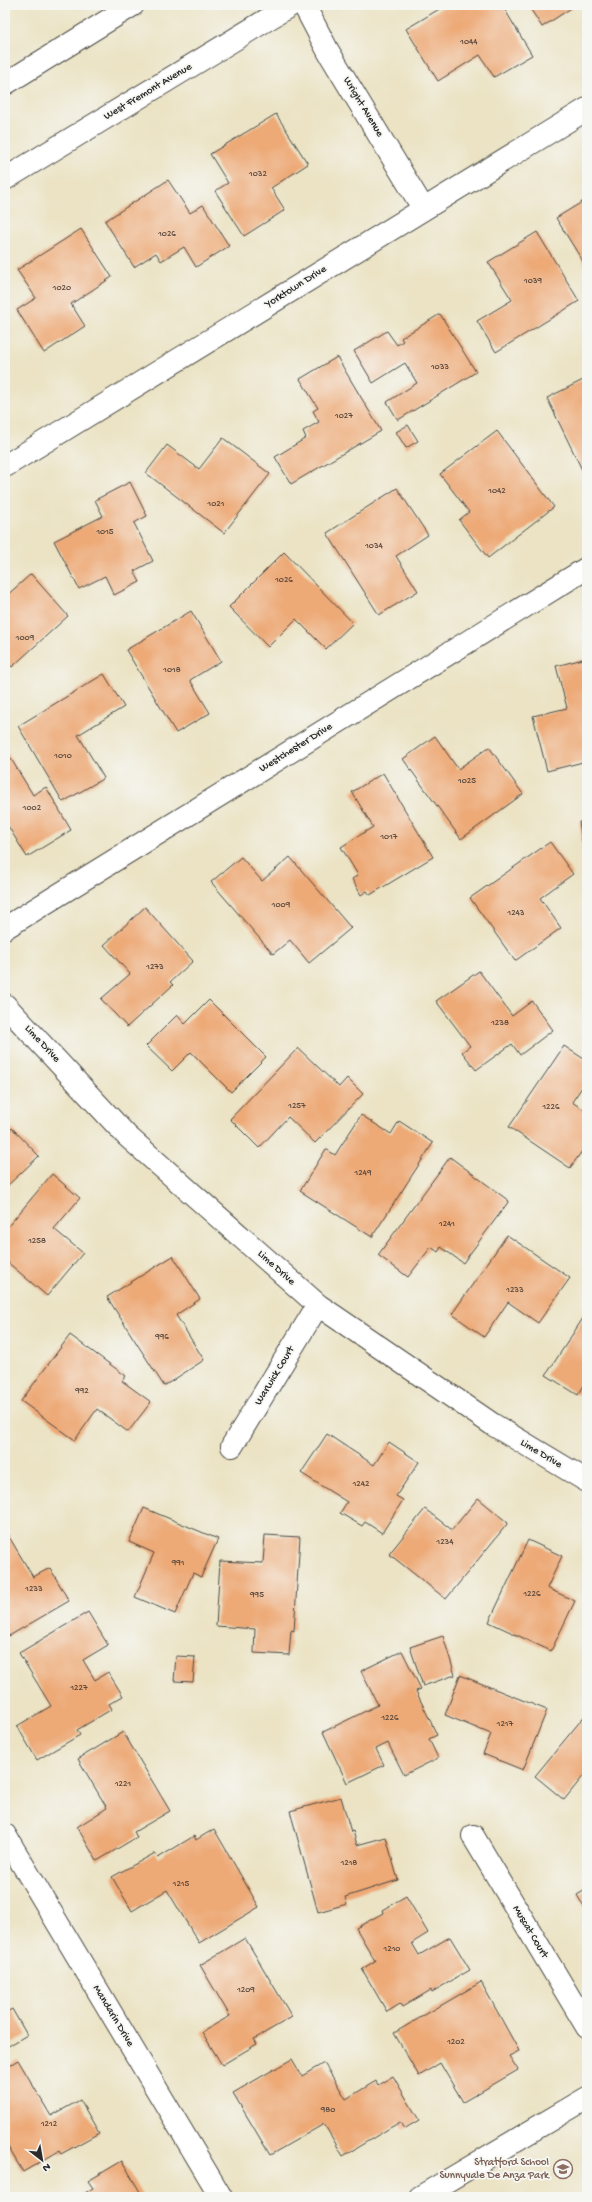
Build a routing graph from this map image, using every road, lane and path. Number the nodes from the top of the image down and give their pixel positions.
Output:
1 (133, 5) edge
2 (291, 5) edge
3 (304, 5) edge
4 (5, 84) edge
5 (587, 109) edge
6 (5, 180) edge
7 (423, 208) junction
8 (5, 466) edge
9 (587, 568) edge
10 (5, 928) edge
11 (5, 1005) edge
12 (318, 1305) junction
13 (232, 1446) dead end
14 (587, 1482) edge
15 (5, 1835) edge
16 (473, 1836) dead end
17 (587, 2027) edge
18 (587, 2098) edge
19 (221, 2197) edge
20 (420, 2197) edge

1 - 4 street
2 - 6 street, West Fremont Avenue
3 - 7 street, Wright Avenue
5 - 7 street, Yorktown Drive
7 - 8 street, Yorktown Drive
9 - 10 street, Westchester Drive
11 - 12 street, Lime Drive
12 - 13 street, Warwick Court
12 - 14 street, Lime Drive
15 - 19 street, Mandarin Drive
16 - 17 street, Muscat Court
18 - 20 street

